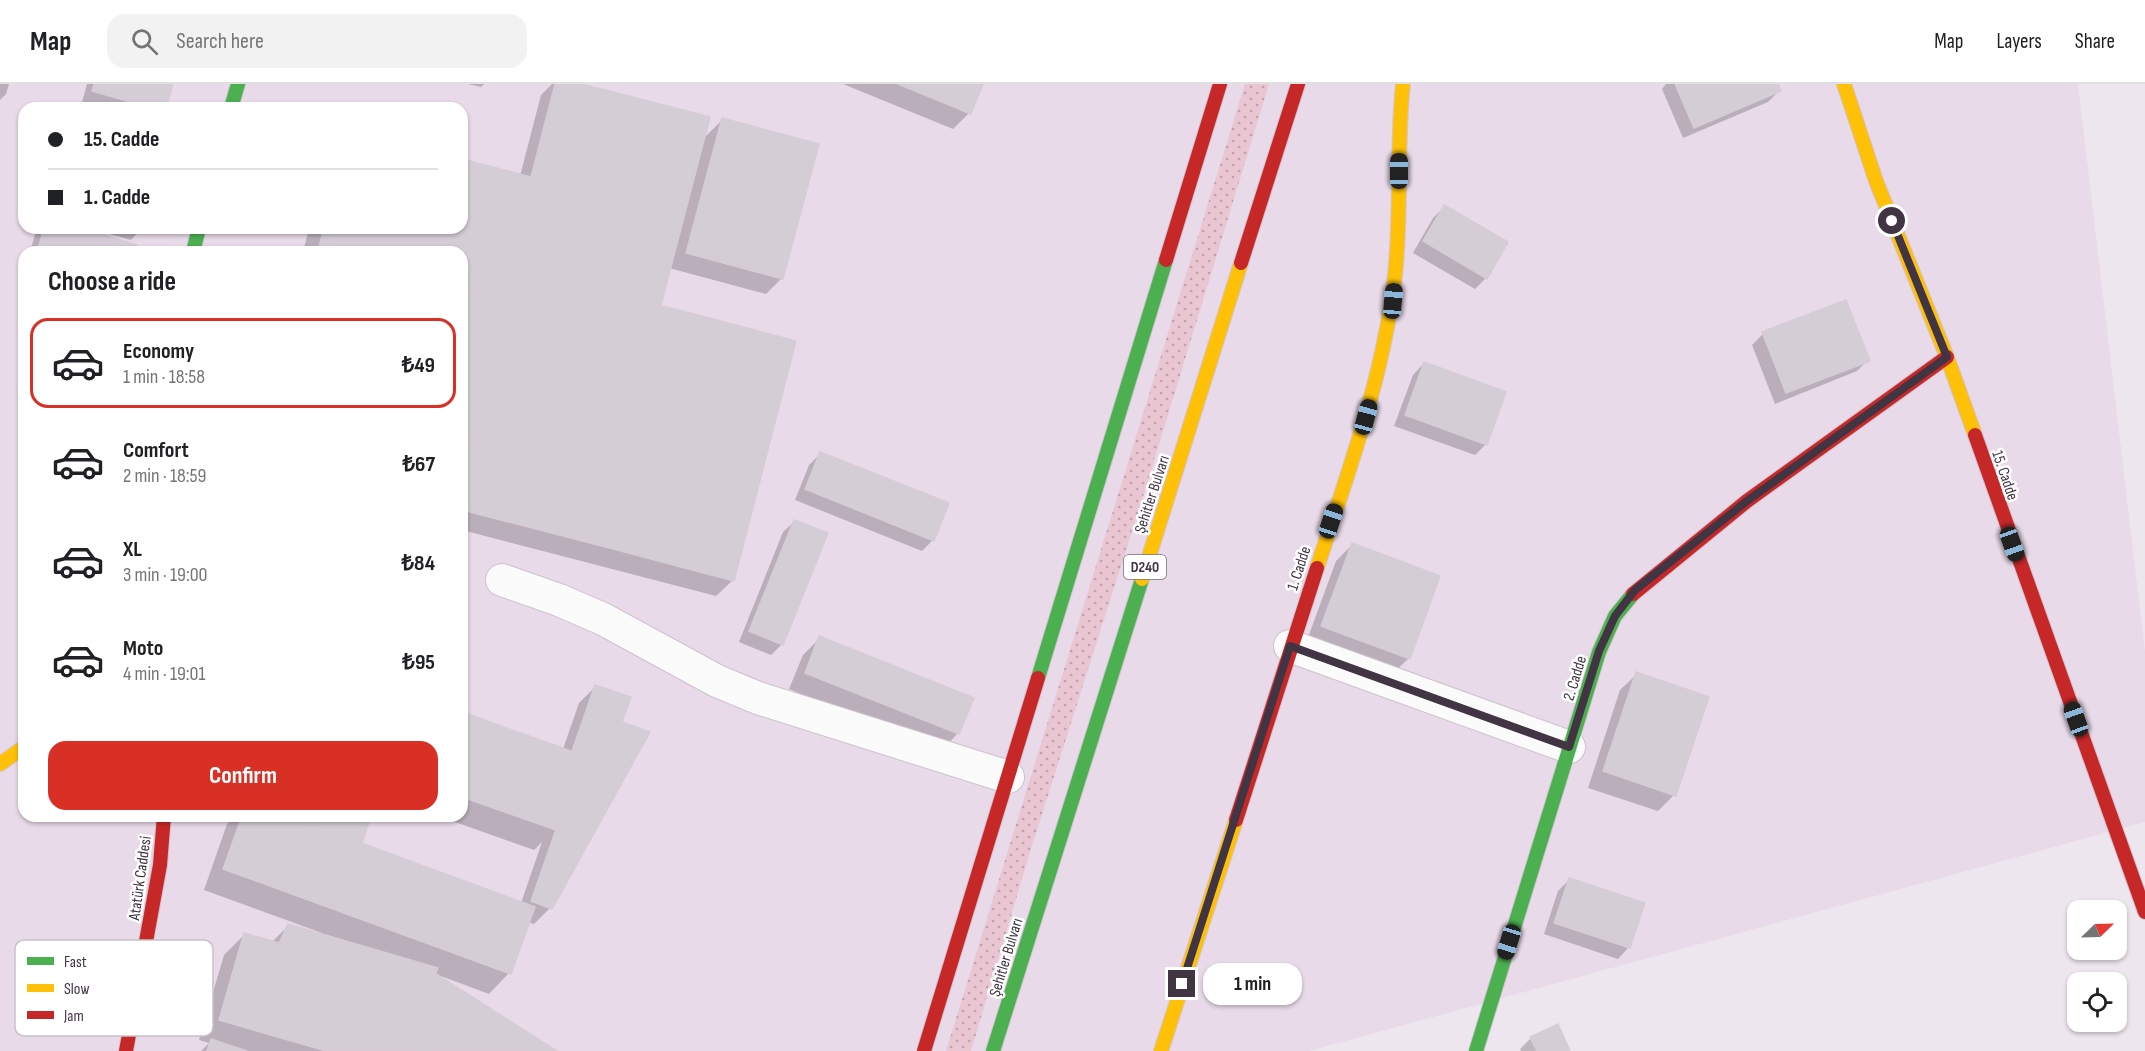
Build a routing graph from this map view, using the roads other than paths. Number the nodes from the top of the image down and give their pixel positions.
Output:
1 (238, 84) edge
2 (1221, 84) edge
3 (1298, 84) edge
4 (1403, 84) edge
5 (1845, 84) edge
6 (233, 102) edge
7 (1947, 357) junction
8 (502, 580) dead end
9 (1290, 646) junction
10 (1569, 747) junction
11 (18, 751) edge
12 (0, 764) edge
13 (1008, 777) junction
14 (164, 822) edge
15 (2145, 912) edge
16 (146, 940) edge
17 (129, 1036) edge
18 (126, 1051) edge
19 (924, 1051) edge
20 (993, 1051) edge
21 (1161, 1051) edge
22 (1476, 1051) edge

1 - 6 street
2 - 13 street
3 - 20 street, Şehitler Bulvarı / D240
4 - 9 street, 1. Cadde
5 - 7 street, 15. Cadde
7 - 10 street, 2. Cadde
7 - 15 street, 15. Cadde
8 - 13 street
9 - 10 street
9 - 21 street, 1. Cadde
10 - 22 street, 2. Cadde
11 - 12 street
13 - 19 street
14 - 16 street, Atatürk Caddesi
17 - 18 street, Atatürk Caddesi

